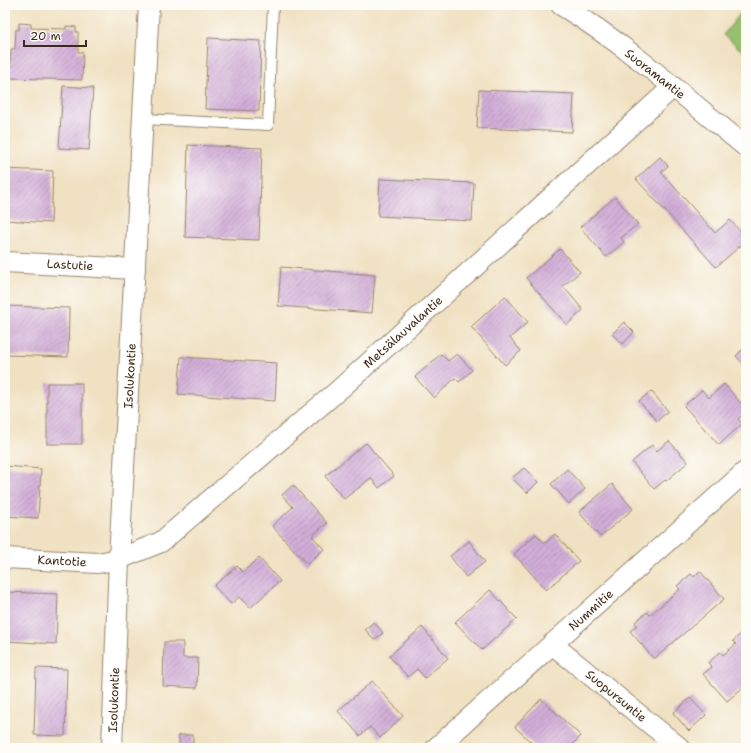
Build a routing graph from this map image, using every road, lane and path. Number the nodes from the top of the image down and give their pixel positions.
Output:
1 (149, 5) edge
2 (273, 5) edge
3 (561, 5) edge
4 (673, 87) junction
5 (143, 119) junction
6 (746, 147) edge
7 (5, 262) edge
8 (136, 269) junction
9 (746, 471) edge
10 (5, 558) edge
11 (119, 559) junction
12 (552, 644) junction
13 (112, 748) edge
14 (436, 748) edge
15 (680, 748) edge

1 - 5 street, Isolukontie
2 - 5 lane
3 - 4 street, Suoramantie
4 - 6 street, Suoramantie
4 - 11 street, Metsälauvalantie
5 - 8 street, Isolukontie
7 - 8 street, Lastutie
8 - 11 street, Isolukontie
9 - 12 street, Nummitie
10 - 11 street, Kantotie
11 - 13 street, Isolukontie
12 - 14 street, Nummitie
12 - 15 street, Suopursuntie

